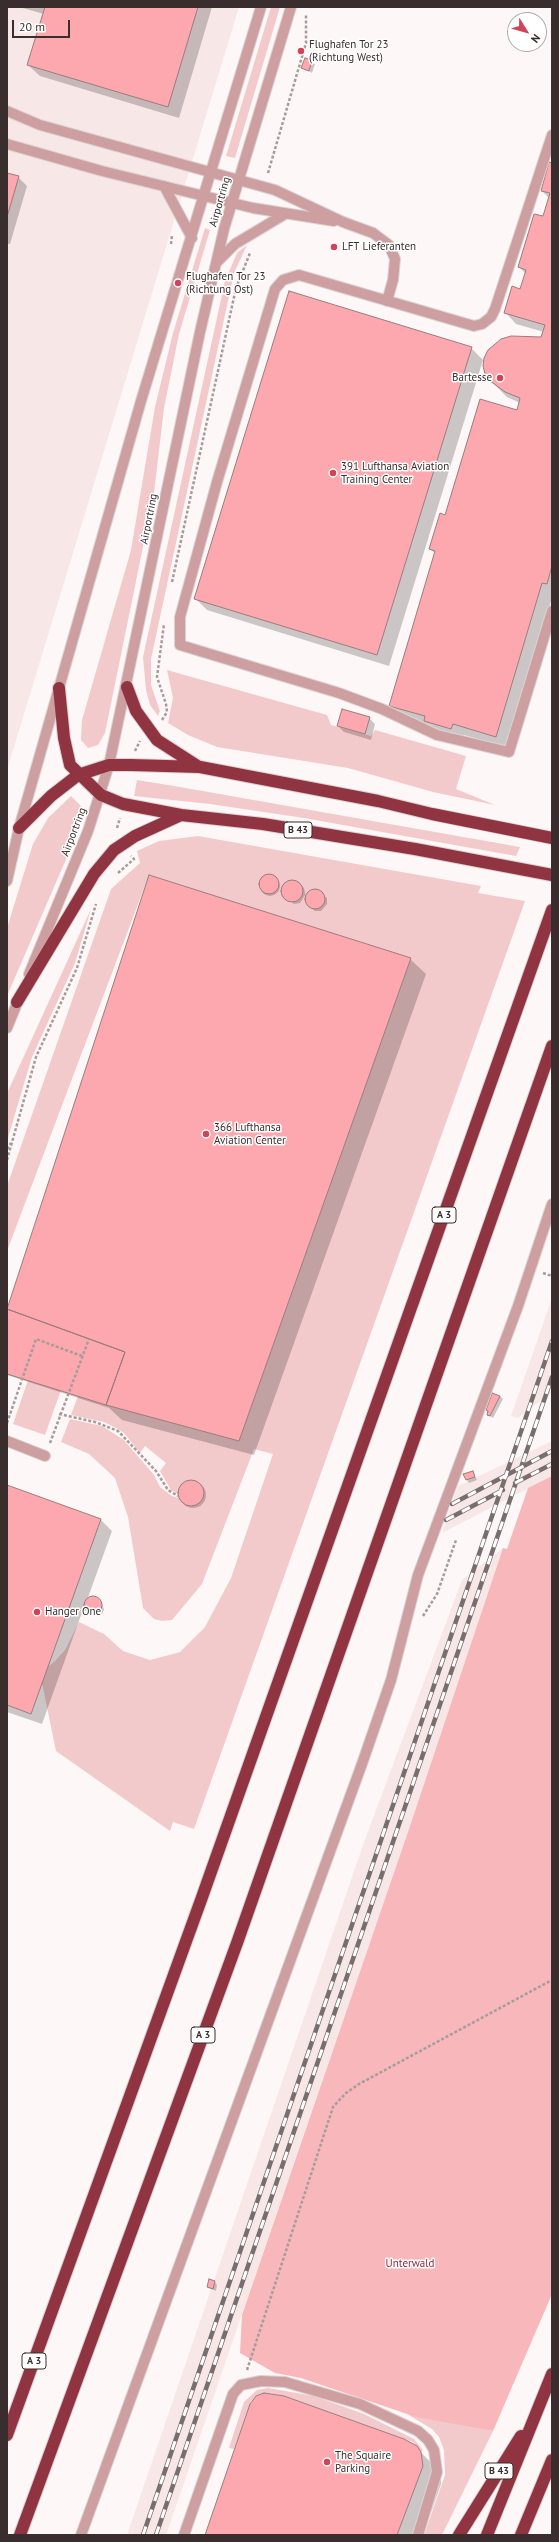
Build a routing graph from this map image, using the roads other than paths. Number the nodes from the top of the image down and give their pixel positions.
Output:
1 (261, 7) edge
2 (291, 7) edge
3 (7, 111) edge
4 (552, 135) edge
5 (7, 144) edge
6 (211, 173) junction
7 (238, 181) junction
8 (164, 186) junction
9 (205, 196) junction
10 (232, 203) junction
11 (285, 214) junction
12 (343, 222) junction
13 (192, 238) junction
14 (216, 263) junction
15 (387, 301) junction
16 (552, 611) edge
17 (127, 687) junction
18 (59, 688) junction
19 (109, 765) junction
20 (200, 767) junction
21 (78, 775) junction
22 (101, 795) junction
23 (181, 815) junction
24 (19, 828) junction
25 (552, 838) edge
26 (552, 875) edge
27 (7, 881) edge
28 (552, 910) edge
29 (17, 1002) junction
30 (7, 1028) edge
31 (552, 1046) edge
32 (552, 1204) edge
33 (7, 1441) edge
34 (45, 1456) road end
35 (552, 2374) edge
36 (539, 2408) junction
37 (7, 2435) edge
38 (552, 2460) edge
39 (20, 2535) edge
40 (80, 2535) edge
41 (184, 2535) edge
42 (418, 2535) edge
43 (459, 2535) edge
44 (487, 2535) edge
45 (521, 2535) edge

1 - 6 street, Airportring
2 - 7 street, Airportring
3 - 6 street, Airportring
4 - 15 street
5 - 8 street, Airportring
6 - 7 street
6 - 9 street, Airportring
7 - 10 street, Airportring
7 - 12 street
8 - 9 street, Airportring
8 - 13 street
9 - 10 street
9 - 13 street, Airportring
10 - 11 street
10 - 14 street, Airportring
11 - 12 street
11 - 14 street
12 - 15 street
13 - 18 street, Airportring
14 - 17 street, Airportring
15 - 16 street
17 - 19 street, Airportring
17 - 20 highway
18 - 21 highway
18 - 24 street, Airportring
19 - 20 highway
19 - 21 highway
19 - 22 street, Airportring
20 - 25 highway
21 - 22 highway
21 - 24 highway
22 - 23 highway, B 43
22 - 29 street, Airportring
23 - 26 highway, B 43
23 - 29 highway
24 - 27 street, Airportring
28 - 37 highway, A 3
29 - 30 street, Airportring
31 - 39 highway, A 3
32 - 40 street
33 - 34 street
35 - 36 highway, B 43
36 - 43 highway, B 43
36 - 44 highway, B 43
38 - 45 highway
41 - 42 street

